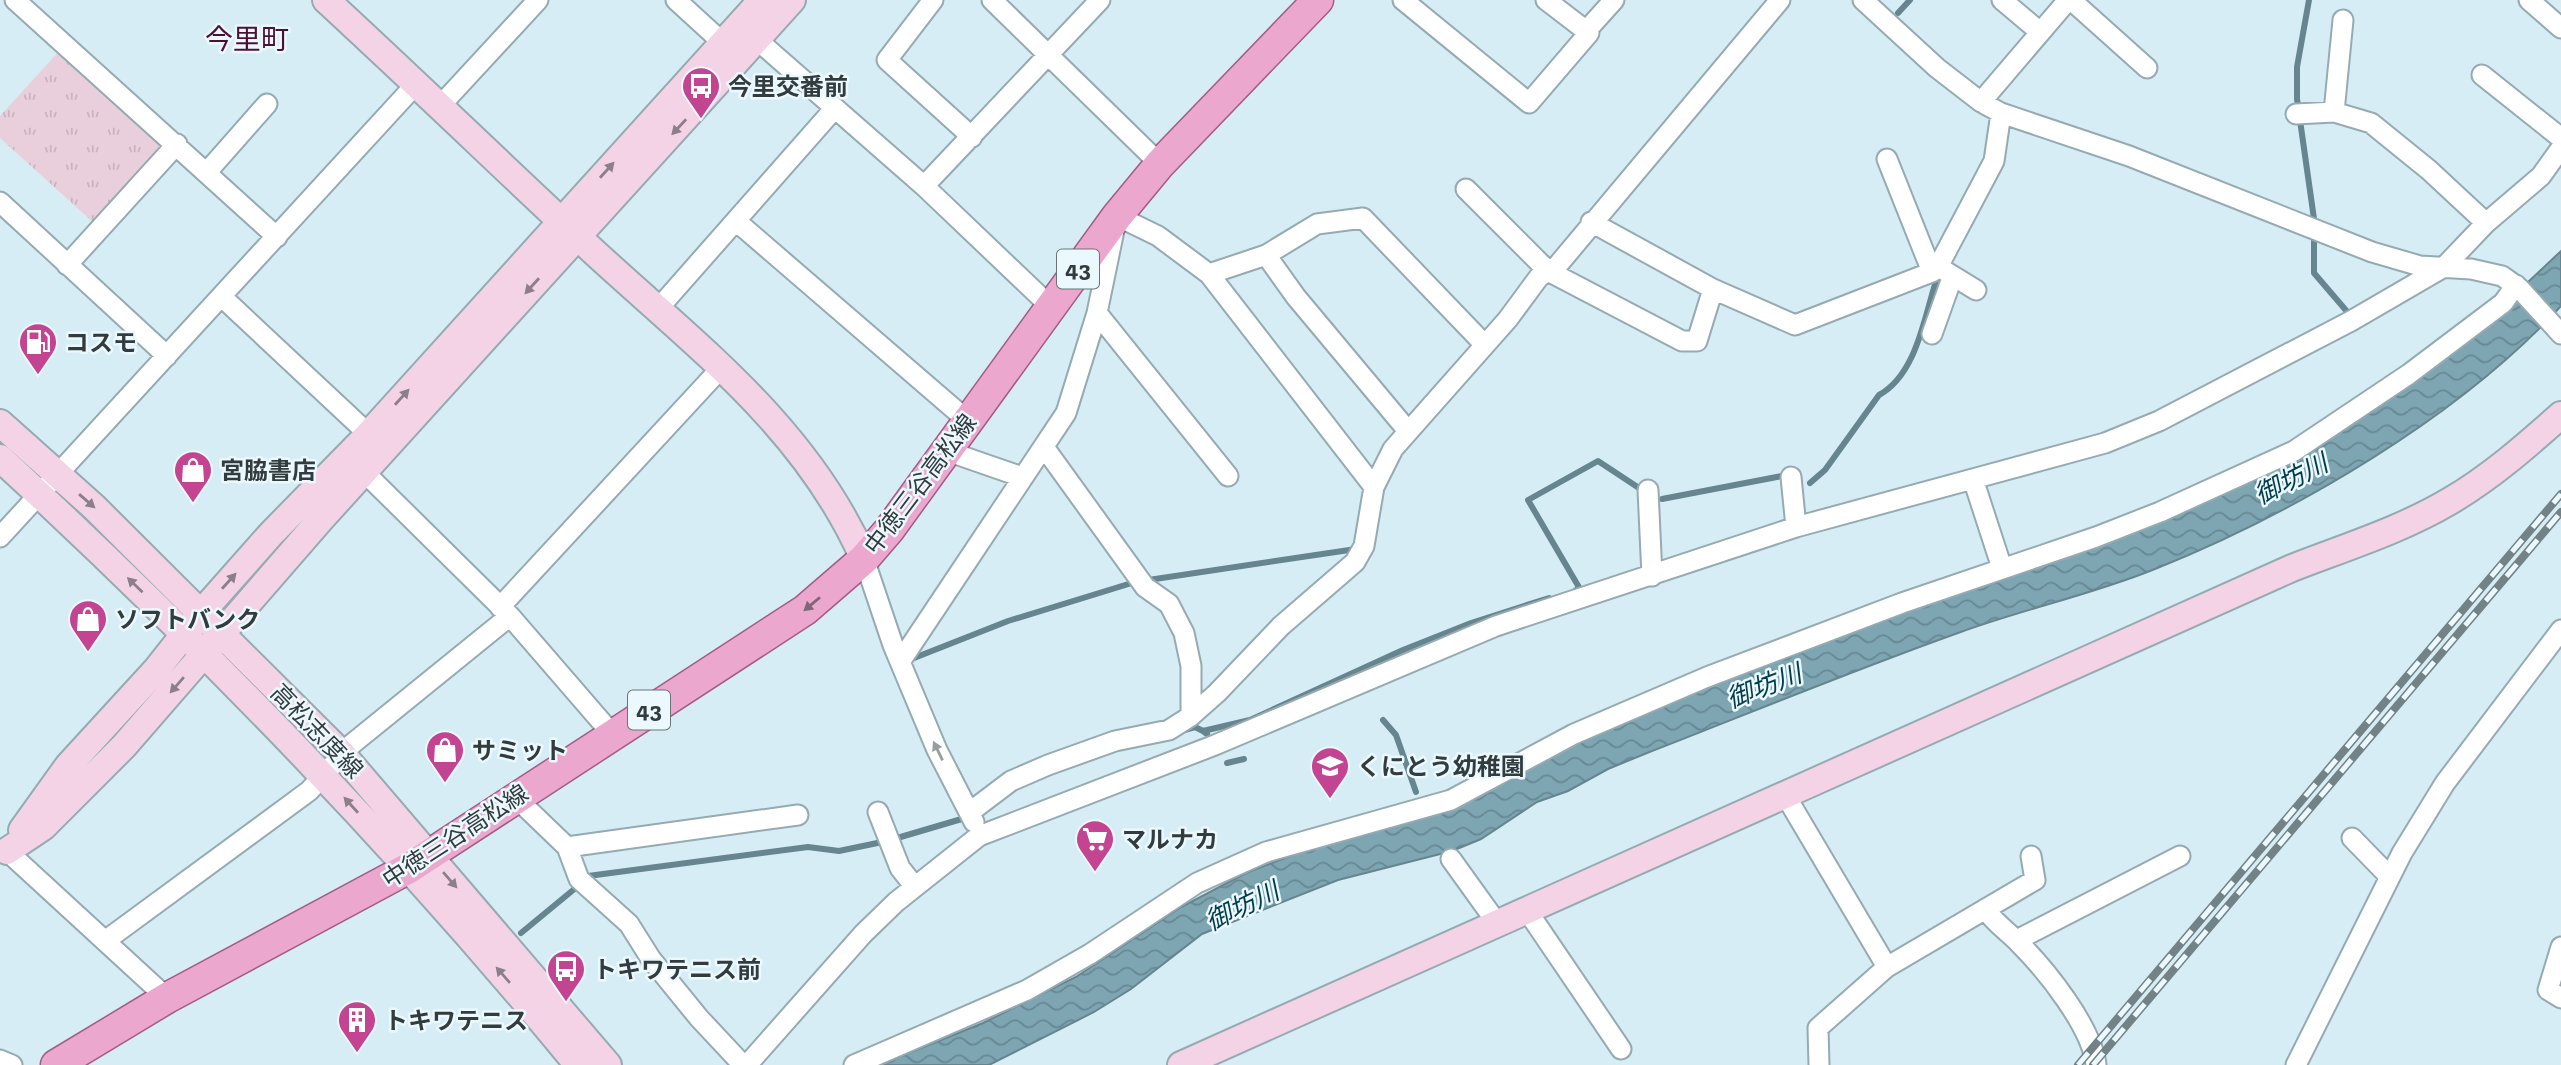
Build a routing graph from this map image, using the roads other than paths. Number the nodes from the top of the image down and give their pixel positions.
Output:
1 (15, 0) edge
2 (326, 0) edge
3 (676, 0) edge
4 (762, 0) edge
5 (792, 0) edge
6 (933, 0) edge
7 (992, 0) edge
8 (1100, 0) edge
9 (1318, 0) edge
10 (1403, 0) edge
11 (1546, 0) edge
12 (1614, 0) edge
13 (1780, 0) edge
14 (1863, 0) edge
15 (2003, 0) edge
16 (2070, 0) edge
17 (2529, 0) edge
18 (535, 1) edge
19 (2343, 20) dead end
20 (2561, 28) edge
21 (1587, 30) junction
22 (2040, 32) junction
23 (740, 46) junction
24 (1048, 54) junction
25 (2147, 68) dead end
26 (2482, 75) dead end
27 (416, 83) junction
28 (1981, 102) junction
29 (268, 104) dead end
30 (440, 106) junction
31 (835, 108) junction
32 (2334, 112) junction
33 (2001, 113) junction
34 (2296, 114) dead end
35 (972, 136) junction
36 (2561, 138) edge
37 (177, 144) junction
38 (2561, 148) edge
39 (1887, 159) dead end
40 (1160, 164) junction
41 (207, 172) junction
42 (924, 186) junction
43 (1466, 190) dead end
44 (0, 202) edge
45 (1117, 216) junction
46 (736, 220) junction
47 (1591, 222) junction
48 (2486, 223) junction
49 (570, 228) junction
50 (277, 237) junction
51 (1266, 255) junction
52 (67, 265) junction
53 (2444, 267) junction
54 (1548, 271) junction
55 (1941, 272) junction
56 (1209, 274) junction
57 (2518, 286) junction
58 (1713, 289) junction
59 (1976, 290) dead end
60 (222, 297) junction
61 (1051, 307) junction
62 (657, 310) junction
63 (1097, 313) junction
64 (2556, 328) edge
65 (1932, 334) dead end
66 (1485, 345) junction
67 (167, 356) junction
68 (722, 367) junction
69 (2561, 415) edge
70 (968, 421) junction
71 (0, 423) edge
72 (1408, 431) junction
73 (377, 442) junction
74 (1044, 447) junction
75 (947, 452) junction
76 (0, 458) edge
77 (357, 464) junction
78 (57, 475) junction
79 (1021, 477) junction
80 (1228, 477) dead end
81 (1791, 477) dead end
82 (1973, 479) junction
83 (1374, 488) junction
84 (1648, 490) dead end
85 (39, 494) junction
86 (1796, 527) junction
87 (0, 537) edge
88 (864, 559) junction
89 (2002, 568) junction
90 (1652, 576) junction
91 (505, 611) junction
92 (193, 622) junction
93 (2561, 630) edge
94 (213, 642) junction
95 (900, 663) junction
96 (1191, 716) junction
97 (612, 734) junction
98 (1154, 734) junction
99 (342, 754) junction
100 (1156, 769) junction
101 (324, 775) junction
102 (1784, 793) junction
103 (515, 797) junction
104 (878, 812) dead end
105 (970, 812) junction
106 (798, 814) dead end
107 (979, 836) junction
108 (2352, 838) dead end
109 (567, 847) junction
110 (4, 855) edge
111 (2031, 856) dead end
112 (2180, 856) dead end
113 (1451, 859) dead end
114 (419, 862) junction
115 (2390, 877) junction
116 (915, 887) junction
117 (1526, 909) junction
118 (1985, 909) junction
119 (1497, 923) junction
120 (2017, 940) junction
121 (105, 941) junction
122 (2561, 947) edge
123 (1887, 967) junction
124 (167, 998) junction
125 (2561, 998) edge
126 (1620, 1049) dead end
127 (0, 1060) edge
128 (12, 1065) edge
129 (56, 1065) edge
130 (578, 1065) edge
131 (608, 1065) edge
132 (745, 1065) edge
133 (854, 1065) edge
134 (1181, 1065) edge
135 (1819, 1065) edge
136 (2096, 1065) edge
137 (2296, 1065) edge

1 - 37 street
2 - 27 street
3 - 23 street
4 - 23 street
5 - 23 street
6 - 35 street
7 - 24 street
8 - 24 street
9 - 40 main road, 中徳三谷高松線 / 43
10 - 21 street
11 - 21 street
12 - 21 street
13 - 47 street
14 - 28 street
15 - 22 street
16 - 22 street
16 - 25 street
17 - 20 street
18 - 30 street
19 - 32 street
22 - 28 street
23 - 31 street
23 - 49 street
24 - 35 street
24 - 40 street
26 - 36 street
27 - 30 street
27 - 50 street
28 - 33 street
29 - 41 street
30 - 49 street
31 - 42 street
31 - 46 street
32 - 34 street
32 - 48 street
33 - 53 street
33 - 55 street
35 - 42 street
37 - 41 street
37 - 52 street
38 - 48 street
39 - 55 street
40 - 45 main road, 中徳三谷高松線 / 43
41 - 50 street
42 - 61 street
43 - 54 street
44 - 52 street
45 - 56 street
45 - 61 main road, 中徳三谷高松線 / 43
45 - 63 street
46 - 62 street
46 - 70 street
47 - 54 street
47 - 58 street
48 - 53 street
49 - 62 street
49 - 73 street
50 - 60 street
51 - 56 street
51 - 66 street
51 - 72 street
52 - 67 street
53 - 57 street
53 - 82 street
54 - 58 street
54 - 66 street
55 - 58 street
55 - 59 street
55 - 65 street
56 - 83 street
57 - 64 street
57 - 89 street
60 - 67 street
60 - 73 street
61 - 70 main road, 中徳三谷高松線 / 43
62 - 68 street
63 - 74 street
63 - 80 street
66 - 72 street
67 - 78 street
68 - 88 street
68 - 91 street
69 - 102 street
70 - 75 main road, 中徳三谷高松線 / 43
71 - 78 street, 高松志度線
72 - 83 street
73 - 77 street
74 - 79 street
74 - 96 street
75 - 79 street
75 - 88 main road, 中徳三谷高松線 / 43
76 - 85 street, 高松志度線
77 - 91 street
92 -> 77 street
77 - 94 street
78 - 85 street
78 -> 92 street, 高松志度線
79 - 95 street
81 - 86 street
82 - 86 street
82 - 89 street
83 - 96 street
84 - 90 street
85 - 87 street
92 -> 85 street, 高松志度線
86 - 90 street
88 - 95 street
88 -> 97 main road, 中徳三谷高松線 / 43
89 - 133 street
90 - 100 street
91 - 97 street
91 - 99 street
92 - 94 street, 高松志度線
92 - 110 street
93 - 115 street
94 - 99 street, 高松志度線
94 - 101 street, 高松志度線
94 -> 110 street
105 -> 95 street
96 - 98 street
97 - 103 main road, 中徳三谷高松線 / 43
98 - 100 street
98 - 105 street
99 - 101 street
99 - 114 street, 高松志度線
100 - 107 street
114 -> 101 street, 高松志度線
101 - 121 street
102 - 117 street
102 - 123 street
103 - 109 street
103 - 114 main road, 中徳三谷高松線 / 43
104 - 116 street
105 - 107 street
106 - 109 street
107 - 116 street
108 - 115 street
109 - 132 street
110 - 121 street
111 - 118 street
112 - 120 street
113 - 119 street
114 - 124 main road, 中徳三谷高松線 / 43
130 -> 114 street, 高松志度線
114 -> 131 street, 高松志度線
115 - 137 street
116 - 132 street
117 - 119 street
117 - 126 street
118 - 120 street
118 - 123 street
119 - 134 street
120 - 136 street
121 - 124 street
122 - 125 street
123 - 135 street
124 - 129 main road, 中徳三谷高松線 / 43
127 - 128 street

